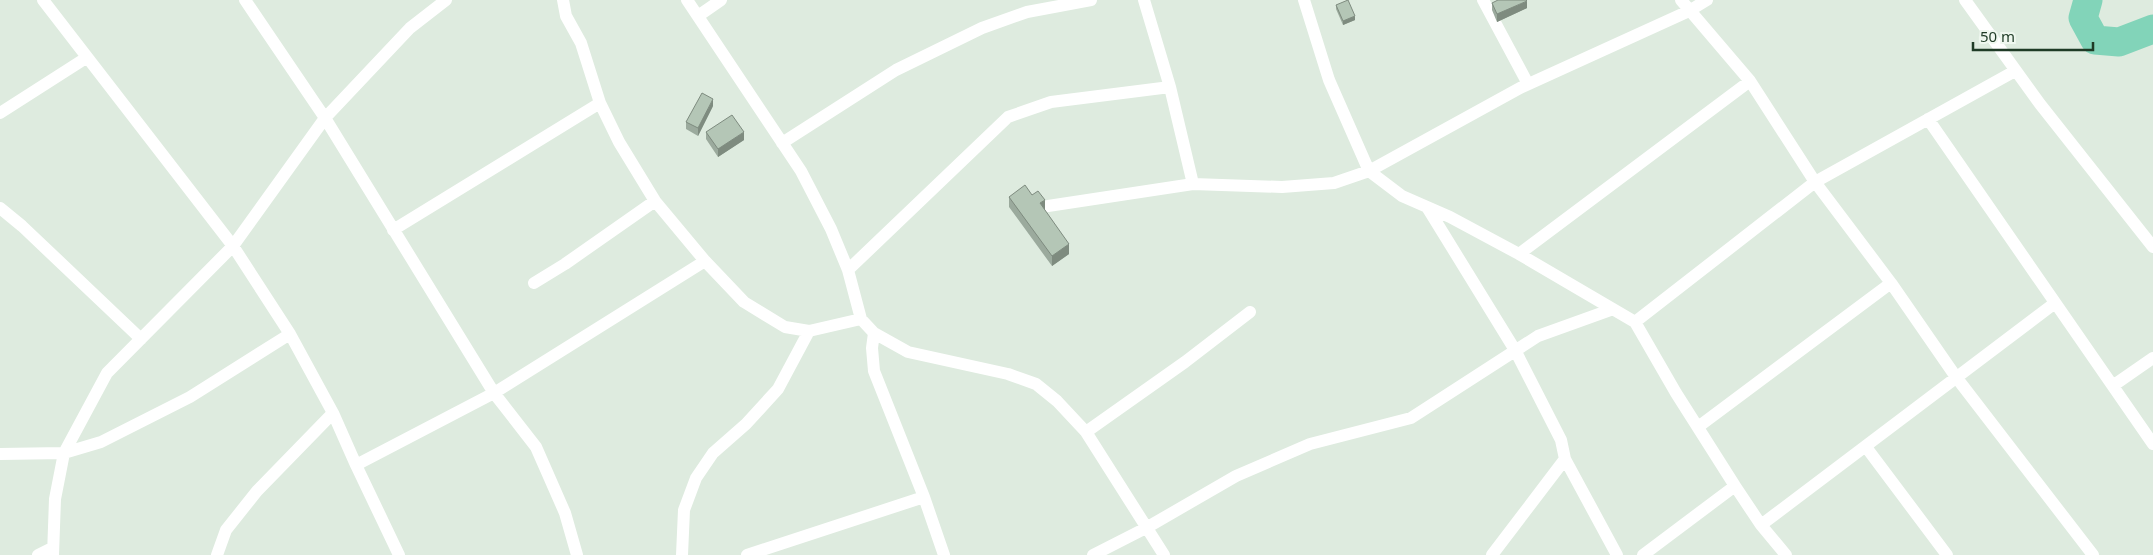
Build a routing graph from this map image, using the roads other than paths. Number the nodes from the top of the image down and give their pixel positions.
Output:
1 (43, 0) edge
2 (245, 0) edge
3 (446, 0) edge
4 (562, 0) edge
5 (686, 0) edge
6 (720, 0) edge
7 (1091, 0) edge
8 (1144, 0) edge
9 (1304, 0) edge
10 (1483, 0) edge
11 (1681, 0) edge
12 (1707, 0) edge
13 (1965, 0) edge
14 (1689, 11) junction
15 (698, 16) junction
16 (86, 58) junction
17 (2015, 71) junction
18 (1750, 81) junction
19 (1528, 84) junction
20 (1170, 87) junction
21 (600, 103) junction
22 (0, 113) edge
23 (325, 118) junction
24 (1928, 119) junction
25 (782, 143) junction
26 (1369, 172) junction
27 (1815, 182) junction
28 (1193, 184) junction
29 (655, 201) junction
30 (1048, 206) dead end
31 (1427, 207) junction
32 (0, 208) edge
33 (393, 230) junction
34 (233, 246) junction
35 (2153, 247) edge
36 (1519, 254) junction
37 (705, 261) junction
38 (848, 270) junction
39 (534, 283) dead end
40 (1891, 283) junction
41 (2055, 303) junction
42 (1613, 309) junction
43 (1250, 312) dead end
44 (861, 319) junction
45 (1635, 322) junction
46 (809, 331) junction
47 (874, 333) junction
48 (290, 334) junction
49 (141, 340) junction
50 (1515, 350) junction
51 (2153, 358) edge
52 (1956, 377) junction
53 (2114, 385) junction
54 (494, 393) junction
55 (333, 413) junction
56 (1698, 427) junction
57 (1086, 432) junction
58 (2153, 444) edge
59 (1866, 447) junction
60 (64, 453) junction
61 (0, 454) edge
62 (1565, 459) junction
63 (356, 466) junction
64 (1735, 486) junction
65 (924, 497) junction
66 (1761, 525) junction
67 (1146, 528) junction
68 (52, 552) edge
69 (38, 555) edge
70 (217, 555) edge
71 (399, 555) edge
72 (577, 555) edge
73 (682, 555) edge
74 (747, 555) edge
75 (944, 555) edge
76 (1093, 555) edge
77 (1164, 555) edge
78 (1492, 555) edge
79 (1617, 555) edge
80 (1643, 555) edge
81 (1786, 555) edge
82 (1947, 555) edge
83 (2093, 555) edge

1 - 16 street
2 - 23 street
3 - 23 street
4 - 21 street
5 - 15 street
6 - 15 street
7 - 25 street
8 - 20 street
9 - 26 street
10 - 19 street
11 - 14 street
12 - 14 street
13 - 17 street
14 - 18 street
14 - 19 street
15 - 25 street
16 - 22 street
16 - 34 street
17 - 24 street
17 - 35 street
18 - 27 street
18 - 36 street
19 - 26 street
20 - 28 street
20 - 38 street
21 - 29 street
21 - 33 street
23 - 33 street
23 - 34 street
24 - 27 street
24 - 41 street
25 - 38 street
26 - 28 street
26 - 31 street
27 - 40 street
27 - 45 street
28 - 30 street
29 - 37 street
29 - 39 street
31 - 36 street
31 - 50 street
32 - 49 street
33 - 54 street
34 - 48 street
34 - 49 street
36 - 42 street
37 - 46 street
37 - 54 street
38 - 44 street
40 - 52 street
40 - 56 street
41 - 52 street
41 - 53 street
42 - 45 street
42 - 50 street
43 - 57 street
44 - 46 street
44 - 47 street
45 - 56 street
46 - 73 street
47 - 57 street
47 - 65 street
48 - 55 street
48 - 60 street
49 - 60 street
50 - 62 street
50 - 67 street
51 - 53 street
52 - 59 street
52 - 83 street
53 - 58 street
54 - 63 street
54 - 72 street
55 - 63 street
55 - 70 street
56 - 64 street
57 - 67 street
59 - 66 street
59 - 82 street
60 - 61 street
60 - 68 street
62 - 78 street
62 - 79 street
63 - 71 street
64 - 66 street
64 - 80 street
65 - 74 street
65 - 75 street
66 - 81 street
67 - 76 street
67 - 77 street
68 - 69 street

